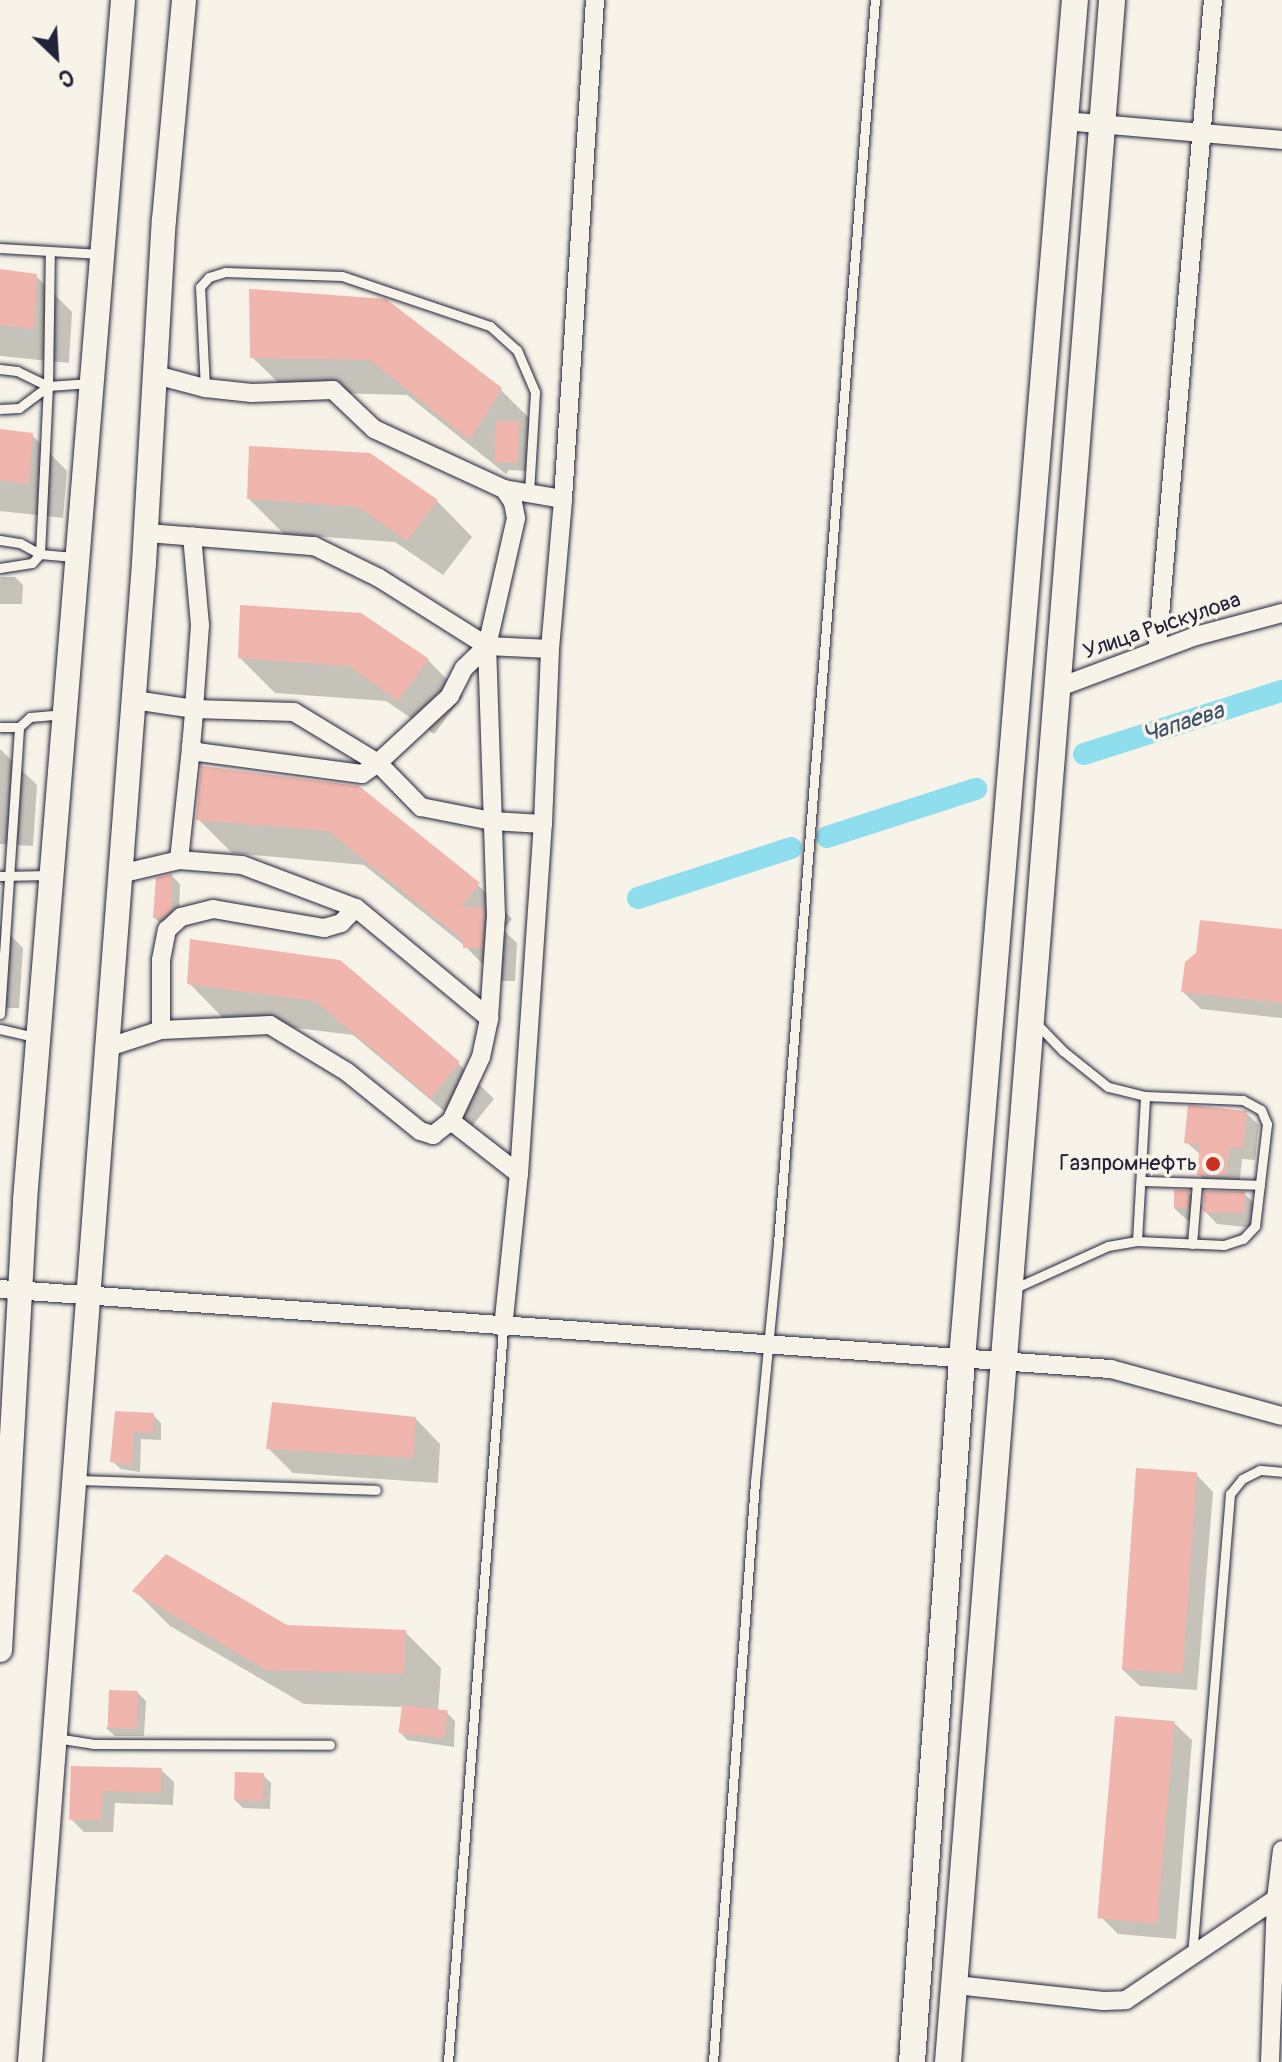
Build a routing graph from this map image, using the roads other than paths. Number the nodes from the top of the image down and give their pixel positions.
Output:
1 (123, 0) edge
2 (184, 0) edge
3 (595, 0) edge
4 (875, 0) edge
5 (1075, 0) edge
6 (1112, 0) edge
7 (1213, 0) edge
8 (1065, 121) junction
9 (1102, 122) junction
10 (1201, 131) junction
11 (1282, 140) edge
12 (0, 248) edge
13 (50, 251) junction
14 (102, 254) junction
15 (0, 369) edge
16 (156, 375) junction
17 (91, 383) junction
18 (48, 386) junction
19 (205, 388) junction
20 (0, 409) edge
21 (504, 489) junction
22 (529, 493) junction
23 (563, 499) junction
24 (147, 533) junction
25 (192, 536) junction
26 (0, 540) edge
27 (40, 554) junction
28 (77, 557) junction
29 (0, 568) edge
30 (1282, 613) edge
31 (487, 646) junction
32 (550, 649) junction
33 (1157, 650) junction
34 (1057, 688) junction
35 (134, 700) junction
36 (194, 709) junction
37 (65, 714) junction
38 (0, 727) edge
39 (19, 727) junction
40 (191, 747) junction
41 (378, 763) junction
42 (492, 821) junction
43 (543, 824) junction
44 (179, 860) junction
45 (54, 874) junction
46 (120, 874) junction
47 (4, 877) edge
48 (356, 908) junction
49 (0, 1014) edge
50 (489, 1018) junction
51 (1032, 1019) junction
52 (0, 1029) edge
53 (161, 1030) junction
54 (39, 1037) junction
55 (106, 1048) junction
56 (1145, 1096) junction
57 (451, 1121) junction
58 (519, 1174) junction
59 (1141, 1181) junction
60 (1197, 1183) junction
61 (1260, 1185) junction
62 (1137, 1241) junction
63 (1192, 1244) junction
64 (11, 1290) edge
65 (1010, 1290) junction
66 (89, 1294) junction
67 (503, 1328) junction
68 (770, 1346) junction
69 (962, 1359) junction
70 (1005, 1361) junction
71 (1282, 1416) edge
72 (1282, 1472) edge
73 (73, 1480) junction
74 (376, 1490) dead end
75 (0, 1650) edge
76 (53, 1738) junction
77 (330, 1745) dead end
78 (1282, 1850) edge
79 (1276, 1899) junction
80 (1192, 1956) junction
81 (954, 1997) junction
82 (916, 2008) junction
83 (30, 2062) edge
84 (448, 2062) edge
85 (713, 2062) edge
86 (912, 2062) edge
87 (948, 2062) edge
88 (1270, 2062) edge

1 - 14 street
2 - 16 street
3 - 23 street
4 - 68 lane
5 - 8 main road
6 - 9 main road
7 - 10 street
8 - 9 street
8 - 69 main road
9 - 10 street
9 - 34 main road
10 - 11 street
10 - 33 street
12 - 13 lane
13 - 14 lane
13 - 18 lane
14 - 17 street
15 - 18 lane
16 - 19 street
16 - 24 street
17 - 18 lane
17 - 28 street
18 - 20 lane
18 - 27 lane
19 - 21 street
19 - 22 lane
21 - 22 street
21 - 31 street
22 - 23 street
23 - 32 street
24 - 25 street
24 - 35 street
25 - 31 street
25 - 36 street
26 - 27 lane
27 - 28 lane
27 - 29 lane
28 - 37 street
30 - 33 street, Улица Рыскулова
31 - 32 street
31 - 41 street
31 - 42 street
32 - 43 street
33 - 34 street, Улица Рыскулова
34 - 51 main road
35 - 36 street
35 - 46 street
36 - 40 street
36 - 41 street
37 - 39 lane
37 - 45 street
38 - 39 lane
39 - 47 lane
40 - 41 street
40 - 44 street
41 - 42 street
42 - 43 street
42 - 50 street
43 - 58 street
44 - 46 street
44 - 48 street
45 - 47 lane
45 - 54 street
46 - 55 street
47 - 49 lane
48 - 50 street
48 - 53 street
50 - 57 street
51 - 56 lane
51 - 65 main road
52 - 54 lane
53 - 55 street
53 - 57 street
54 - 64 street
55 - 66 street
56 - 59 lane
56 - 61 lane
57 - 58 street
58 - 67 street
59 - 60 lane
59 - 62 lane
60 - 61 lane
60 - 63 lane
61 - 63 lane
62 - 63 lane
62 - 65 lane
64 - 66 street
64 - 75 street
65 - 70 main road
66 - 67 street
66 - 73 street
67 - 68 street
67 - 84 lane
68 - 69 street
68 - 85 lane
69 - 70 street
69 - 82 main road
70 - 71 street
70 - 81 main road
72 - 80 lane
73 - 74 lane
73 - 76 street
76 - 77 lane
76 - 83 street
78 - 79 street
79 - 80 street
79 - 88 street
80 - 81 street
81 - 82 main road
81 - 87 main road
82 - 86 main road

